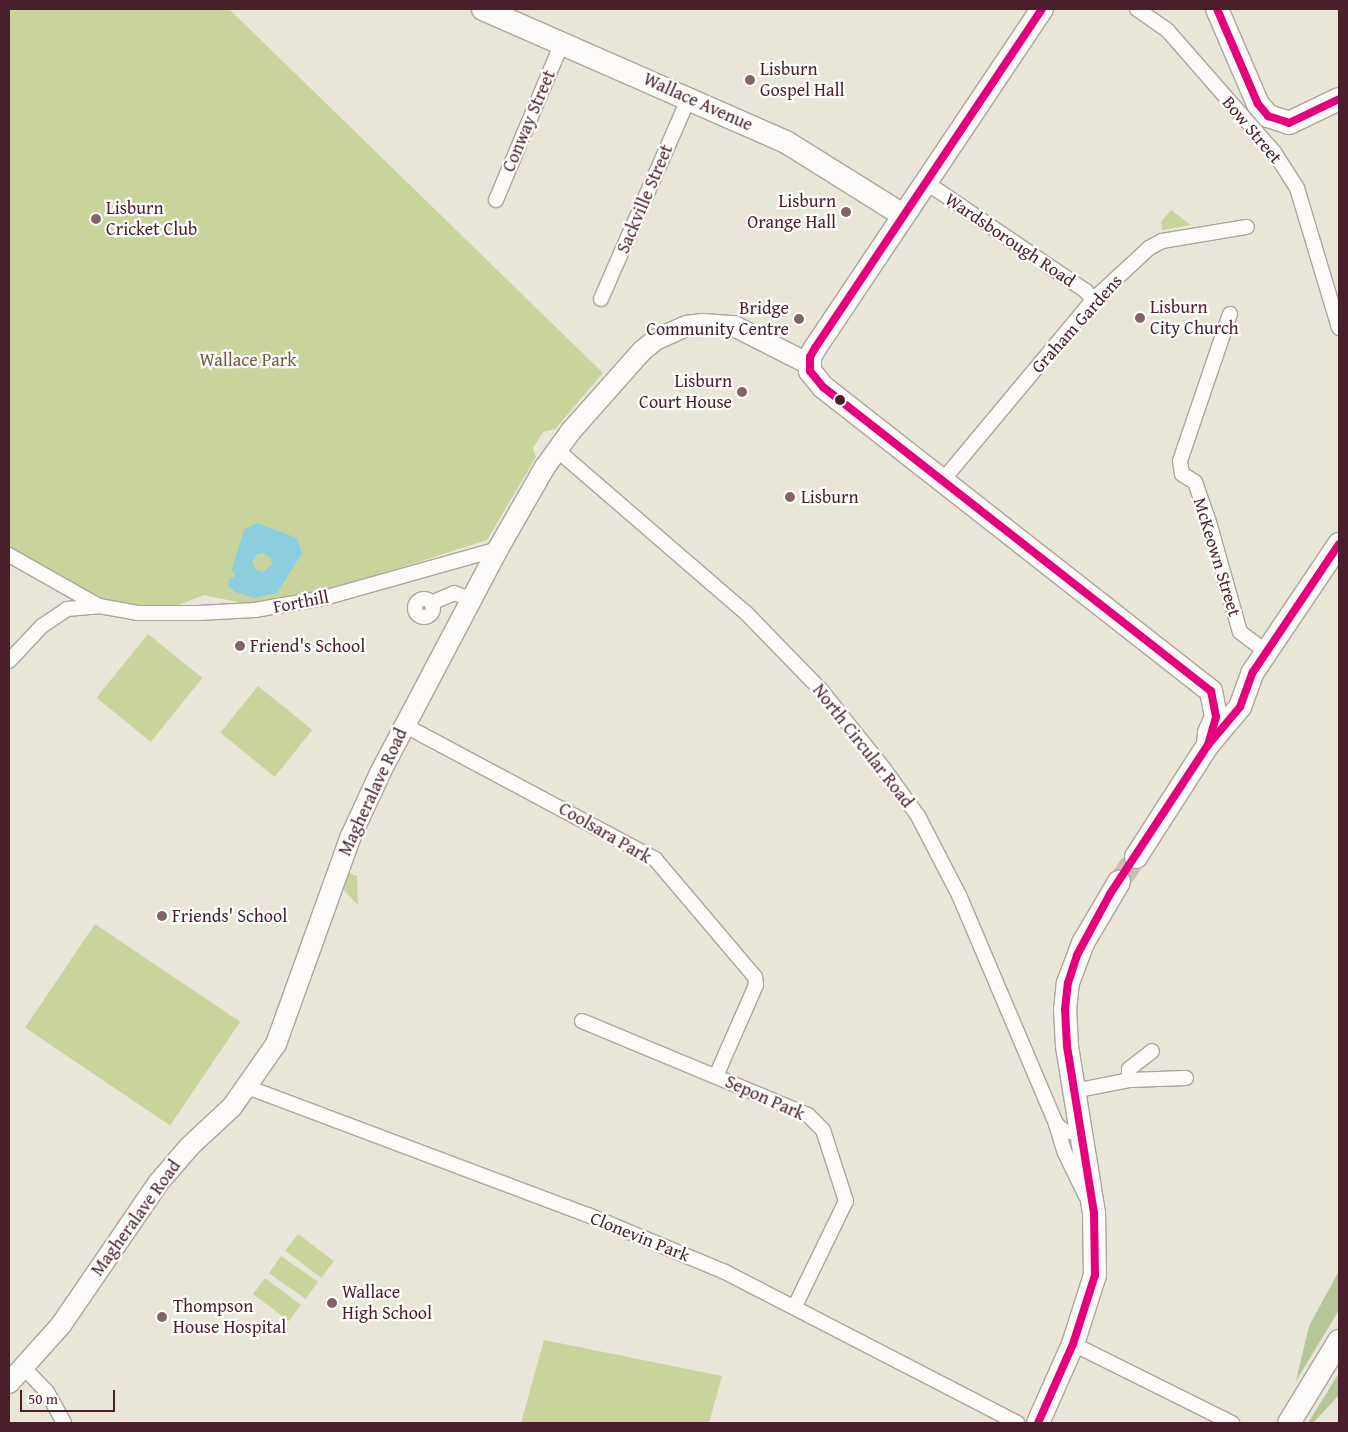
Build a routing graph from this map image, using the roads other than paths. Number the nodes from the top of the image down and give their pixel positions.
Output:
1 (483, 9) edge
2 (1042, 9) edge
3 (1137, 9) edge
4 (1217, 9) edge
5 (562, 43) junction
6 (689, 98) junction
7 (1339, 99) edge
8 (924, 182) junction
9 (496, 200) dead end
10 (903, 215) junction
11 (1247, 226) dead end
12 (602, 299) dead end
13 (1093, 300) junction
14 (1230, 314) dead end
15 (1339, 328) edge
16 (809, 364) junction
17 (556, 449) junction
18 (943, 480) junction
19 (1339, 544) edge
20 (498, 549) junction
21 (9, 555) edge
22 (470, 599) junction
23 (431, 603) dead end
24 (99, 606) junction
25 (1267, 652) junction
26 (9, 661) edge
27 (1253, 672) junction
28 (1197, 680) junction
29 (404, 725) junction
30 (1208, 745) junction
31 (1136, 856) tunnel mouth
32 (1119, 882) tunnel mouth
33 (582, 1021) dead end
34 (1152, 1051) dead end
35 (716, 1076) junction
36 (1186, 1078) dead end
37 (1129, 1080) junction
38 (247, 1087) junction
39 (1074, 1091) junction
40 (1056, 1124) junction
41 (1079, 1133) junction
42 (1094, 1212) junction
43 (795, 1306) junction
44 (1339, 1342) edge
45 (1073, 1344) junction
46 (24, 1368) junction
47 (9, 1383) edge
48 (64, 1423) edge
49 (1017, 1423) edge
50 (1038, 1423) edge
51 (1232, 1423) edge
52 (1289, 1423) edge

1 - 5 main road, Wallace Avenue
2 - 8 main road
3 - 15 street, Bow Street
4 - 7 main road
5 - 6 main road, Wallace Avenue
5 - 9 street, Conway Street
6 - 10 main road, Wallace Avenue
6 - 12 street, Sackville Street
8 - 10 main road
8 - 13 street, Wardsborough Road
10 - 16 main road
11 - 13 street, Graham Gardens
13 - 18 street, Graham Gardens
14 - 25 street, McKeown Street
16 - 17 street, Magheralave Road
16 - 18 main road
17 - 20 street, Magheralave Road
17 - 40 street, North Circular Road
18 - 28 main road
19 - 25 main road
20 - 22 street, Magheralave Road
20 - 24 street, Forthill
21 - 24 street, Forthill
22 - 23 street
22 - 29 street, Magheralave Road
24 - 26 street, Forthill
25 - 27 main road
27 - 28 main road
27 - 30 main road
28 - 30 main road
29 - 35 street, Coolsara Park
29 - 38 street, Magheralave Road
30 - 31 main road
32 - 39 main road
33 - 35 street, Sepon Park
34 - 37 street
35 - 43 street, Sepon Park
36 - 37 street
37 - 39 street
38 - 43 street, Clonevin Park
38 - 46 street, Magheralave Road
39 - 41 main road
40 - 41 street
40 - 42 street, North Circular Road
41 - 42 main road
42 - 45 main road
43 - 49 street, Clonevin Park
44 - 52 main road
45 - 50 main road
45 - 51 street
46 - 47 street, Magheralave Road
46 - 48 street

